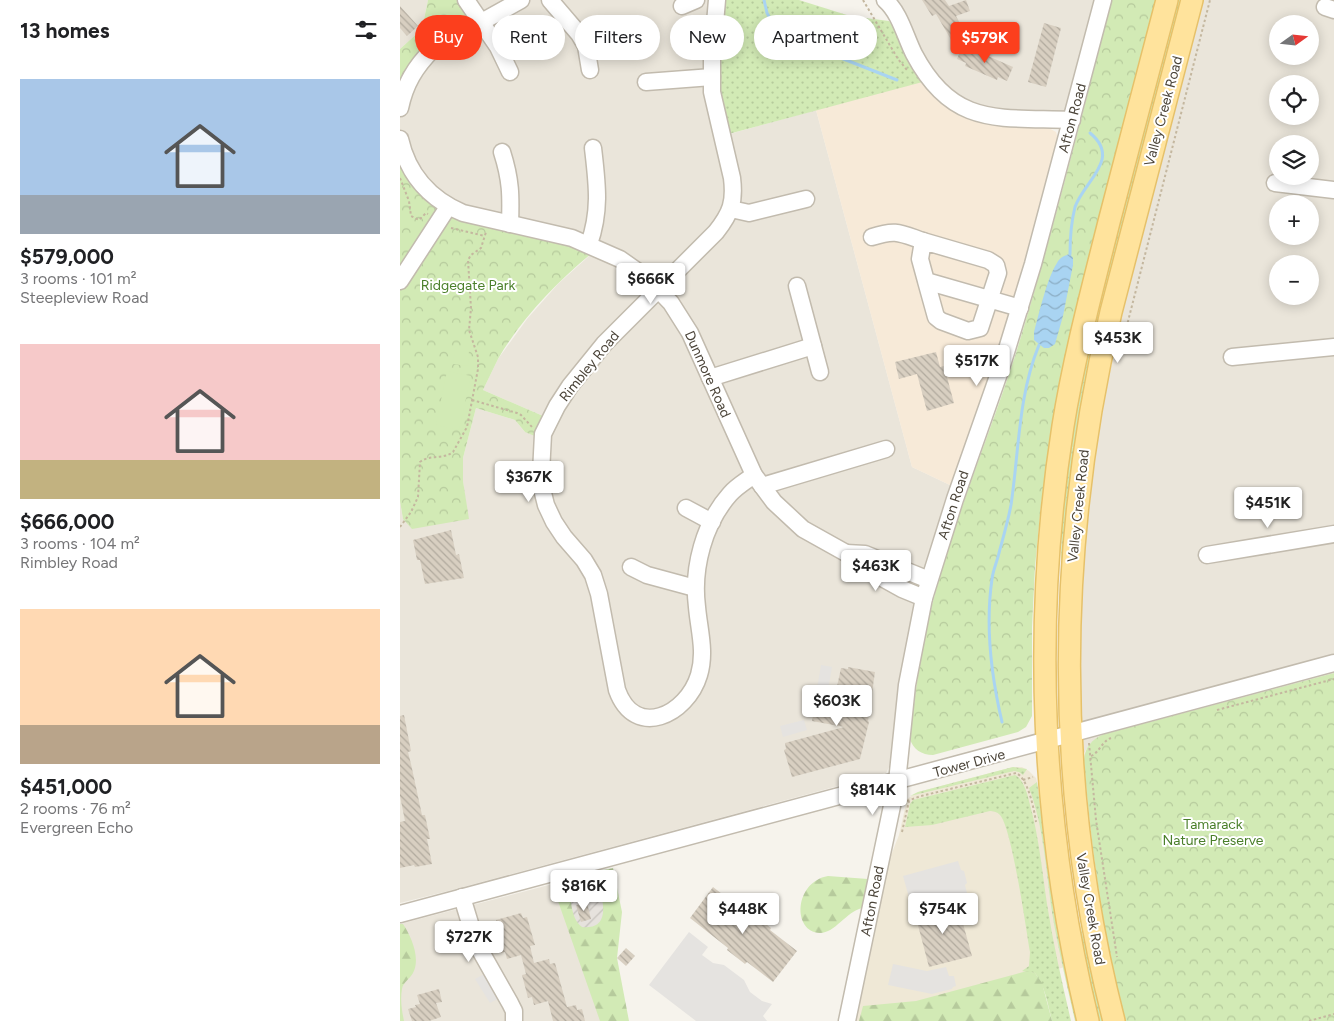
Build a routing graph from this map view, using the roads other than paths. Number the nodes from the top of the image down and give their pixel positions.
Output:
1 (466, 0) edge
2 (521, 0) edge
3 (550, 0) edge
4 (716, 0) edge
5 (879, 0) edge
6 (885, 0) edge
7 (1103, 0) edge
8 (1167, 0) edge
9 (1192, 0) edge
10 (476, 15) edge
11 (482, 21) edge
12 (482, 25) edge
13 (906, 39) junction
14 (422, 60) edge
15 (590, 70) dead end
16 (510, 72) dead end
17 (712, 77) junction
18 (646, 82) dead end
19 (400, 108) edge
20 (1072, 120) junction
21 (400, 140) edge
22 (593, 148) dead end
23 (502, 152) dead end
24 (1293, 185) edge
25 (1334, 190) edge
26 (806, 199) dead end
27 (448, 206) junction
28 (731, 209) junction
29 (510, 224) junction
30 (872, 238) dead end
31 (923, 241) junction
32 (589, 244) junction
33 (400, 281) edge
34 (926, 281) junction
35 (797, 286) dead end
36 (658, 290) junction
37 (990, 299) junction
38 (1020, 308) junction
39 (813, 346) junction
40 (1334, 346) edge
41 (1232, 357) dead end
42 (820, 372) dead end
43 (710, 378) junction
44 (886, 449) dead end
45 (758, 480) junction
46 (686, 508) dead end
47 (712, 522) junction
48 (1334, 534) edge
49 (846, 553) junction
50 (1206, 555) dead end
51 (631, 567) dead end
52 (929, 580) junction
53 (695, 588) junction
54 (924, 598) junction
55 (1334, 663) edge
56 (1070, 734) junction
57 (1046, 741) junction
58 (896, 782) junction
59 (462, 897) junction
60 (400, 914) edge
61 (514, 1021) edge
62 (847, 1021) edge
63 (1088, 1021) edge
64 (1114, 1021) edge

1 - 10 street
2 - 11 street
3 - 15 street
4 - 17 street, Rimbley Road
5 - 13 street
6 - 13 street
7 - 20 street, Afton Road
8 - 57 main road, Valley Creek Road
9 - 56 main road, Valley Creek Road
12 - 16 street
13 - 20 street
14 - 19 street
17 - 18 street
17 - 28 street, Rimbley Road
20 - 38 street, Afton Road
21 - 27 street, Dunmore Road
22 - 32 street
23 - 29 street
24 - 25 street
26 - 28 street
27 - 29 street, Dunmore Road
27 - 33 street
28 - 36 street, Rimbley Road
29 - 32 street, Dunmore Road
30 - 31 street
31 - 34 street
31 - 37 street
32 - 36 street, Dunmore Road
34 - 37 street
34 - 37 street
35 - 39 street
36 - 43 street, Dunmore Road
36 - 53 street, Rimbley Road
37 - 38 street
38 - 52 street, Afton Road
39 - 42 street
39 - 43 street
40 - 41 street
43 - 45 street, Dunmore Road
44 - 45 street
45 - 47 street, Rimbley Road
45 - 49 street, Dunmore Road
46 - 47 street
47 - 53 street, Rimbley Road
48 - 50 street
49 - 52 street, Dunmore Road
49 - 54 street, Dunmore Road
51 - 53 street
52 - 54 street, Afton Road
54 - 58 street, Afton Road
55 - 56 street, Tower Drive
56 - 57 street, Tower Drive
56 - 64 main road, Valley Creek Road
57 - 58 street, Tower Drive
57 - 63 main road, Valley Creek Road
58 - 59 street, Tower Drive
58 - 62 street, Afton Road
59 - 60 street, Tower Drive
59 - 61 street

